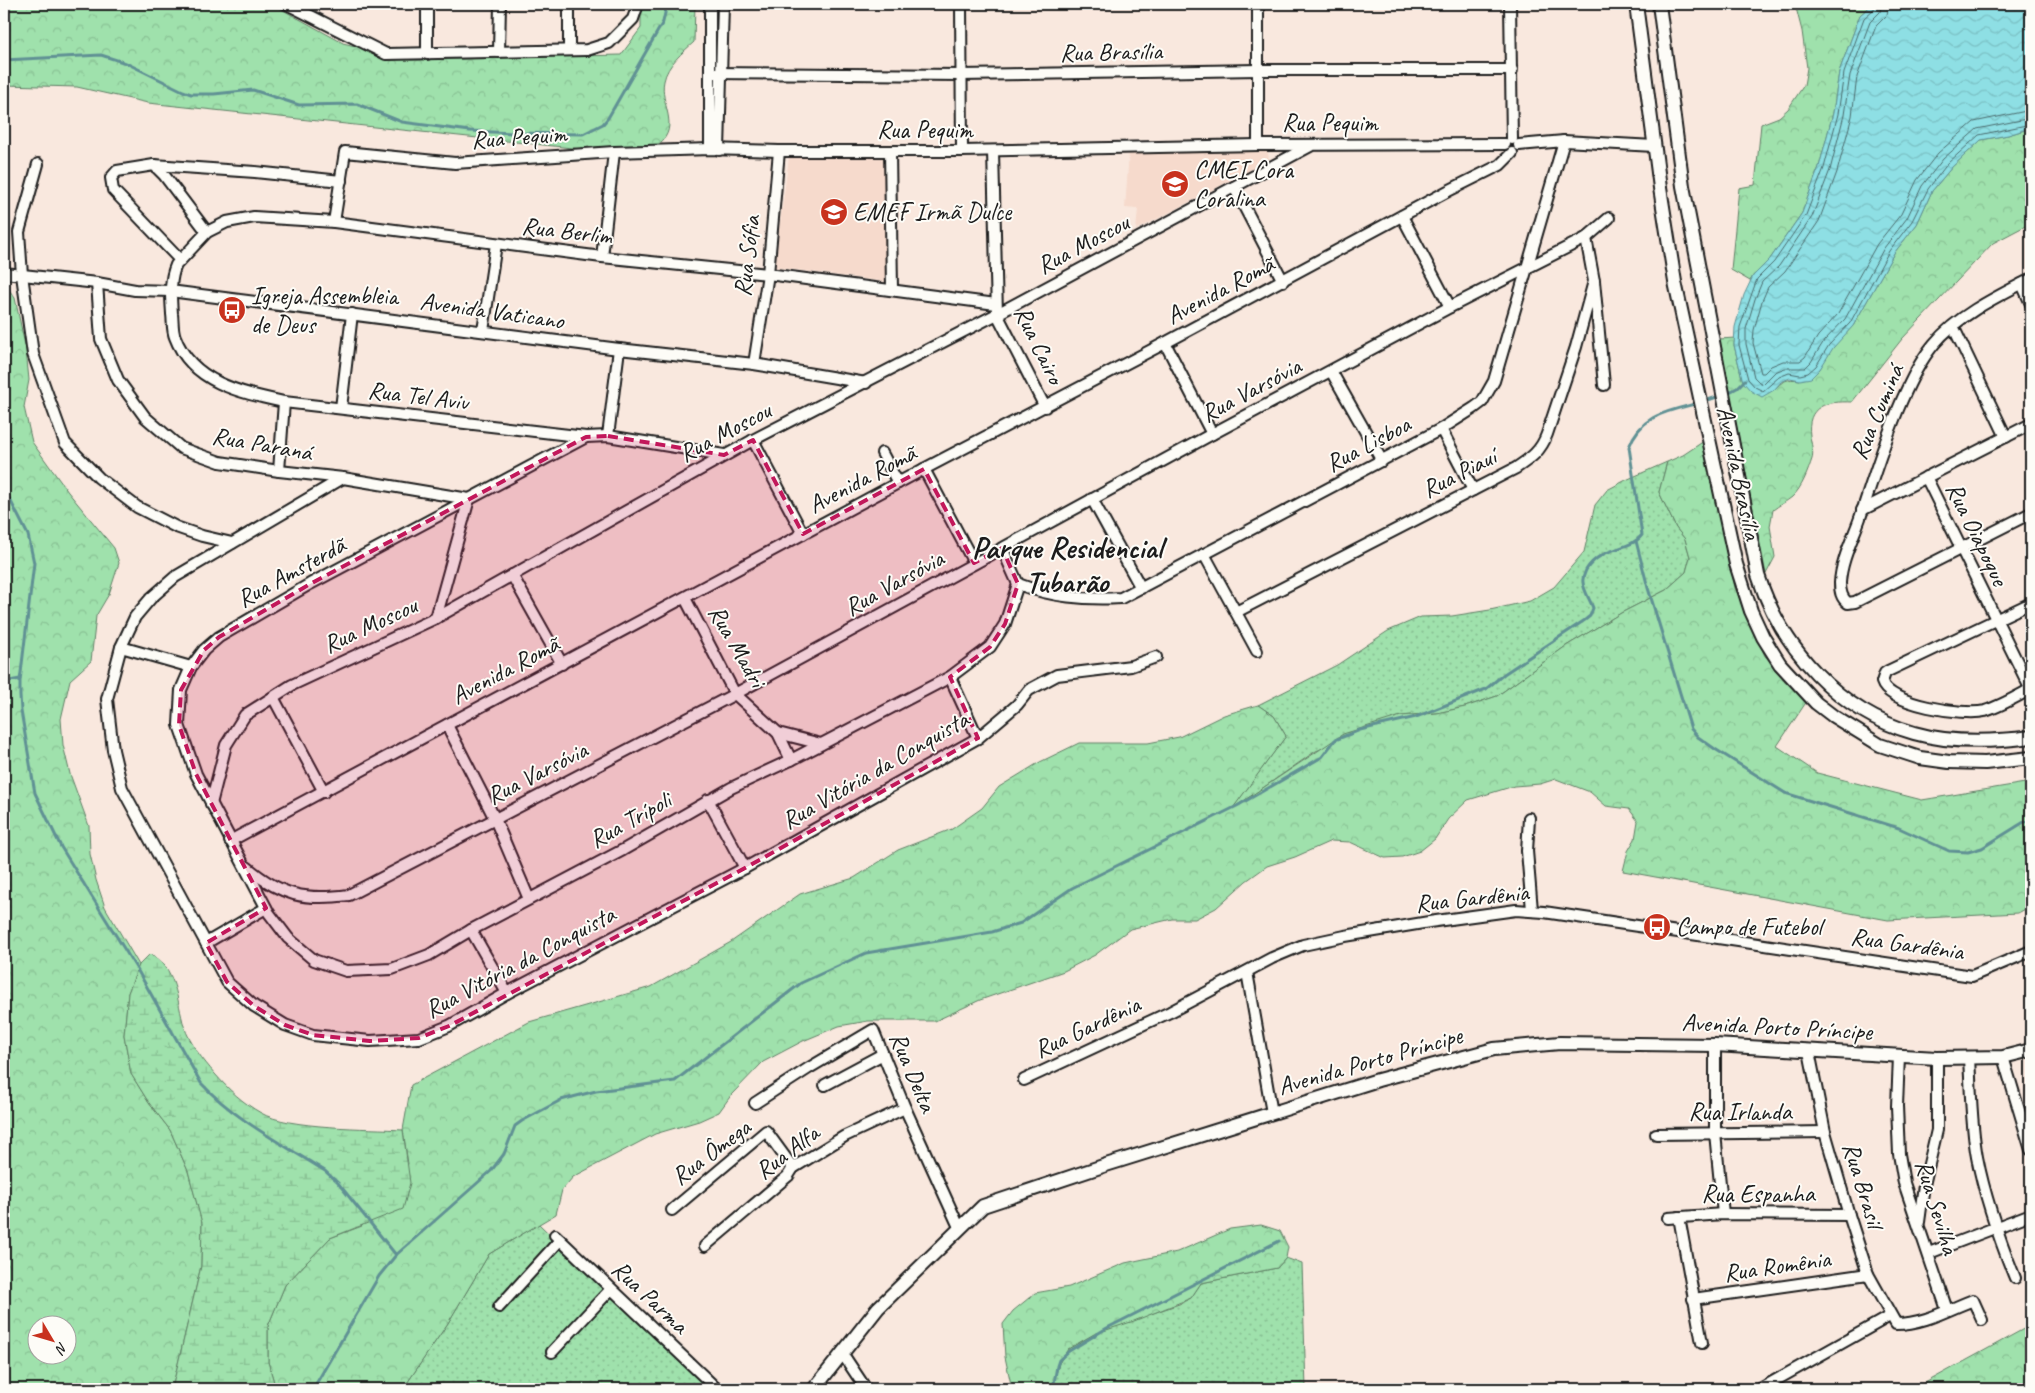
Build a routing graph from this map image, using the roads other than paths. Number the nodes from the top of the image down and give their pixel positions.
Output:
1 (287, 4) edge
2 (427, 4) edge
3 (500, 4) edge
4 (569, 4) edge
5 (638, 4) edge
6 (710, 4) edge
7 (717, 4) edge
8 (723, 4) edge
9 (961, 4) edge
10 (1258, 4) edge
11 (1510, 4) edge
12 (1629, 4) edge
13 (1636, 4) edge
14 (1659, 4) edge
15 (1637, 22) junction
16 (569, 50) junction
17 (499, 52) junction
18 (427, 54) junction
19 (1258, 70) junction
20 (1512, 70) junction
21 (716, 73) junction
22 (961, 75) junction
23 (1564, 141) junction
24 (1512, 143) junction
25 (1258, 145) junction
26 (1312, 145) junction
27 (1654, 146) junction
28 (715, 149) junction
29 (992, 150) junction
30 (780, 151) junction
31 (890, 151) junction
32 (962, 151) junction
33 (614, 152) junction
34 (38, 164) dead end
35 (154, 165) junction
36 (341, 181) junction
37 (1234, 187) junction
38 (1402, 216) junction
39 (1609, 218) dead end
40 (334, 222) junction
41 (207, 232) junction
42 (1586, 238) junction
43 (496, 244) junction
44 (602, 257) junction
45 (180, 260) junction
46 (1528, 268) junction
47 (4, 273) edge
48 (768, 274) junction
49 (22, 275) junction
50 (1283, 281) junction
51 (1594, 281) junction
52 (2027, 282) edge
53 (97, 283) junction
54 (892, 289) junction
55 (170, 291) junction
56 (996, 304) junction
57 (2031, 304) edge
58 (1450, 307) junction
59 (352, 314) junction
60 (997, 314) junction
61 (1953, 326) junction
62 (483, 331) junction
63 (1165, 344) junction
64 (619, 349) junction
65 (754, 364) junction
66 (1331, 372) junction
67 (866, 383) junction
68 (1604, 385) dead end
69 (284, 402) junction
70 (1045, 407) junction
71 (341, 408) junction
72 (2031, 424) edge
73 (1441, 429) junction
74 (1212, 434) junction
75 (608, 436) junction
76 (586, 437) junction
77 (2006, 437) junction
78 (753, 440) junction
79 (882, 453) dead end
80 (724, 455) junction
81 (1382, 460) junction
82 (924, 469) junction
83 (279, 471) junction
84 (1926, 477) junction
85 (343, 478) junction
86 (898, 483) junction
87 (1473, 490) junction
88 (1092, 498) junction
89 (469, 499) junction
90 (1862, 510) junction
91 (2031, 513) edge
92 (803, 534) junction
93 (232, 543) junction
94 (1002, 548) junction
95 (1960, 548) junction
96 (1204, 554) junction
97 (974, 563) junction
98 (512, 575) junction
99 (1018, 584) junction
100 (1141, 588) junction
101 (685, 598) junction
102 (2031, 603) edge
103 (1236, 612) junction
104 (436, 618) junction
105 (1996, 620) junction
106 (121, 647) junction
107 (1257, 651) dead end
108 (1156, 657) dead end
109 (562, 664) junction
110 (191, 667) junction
111 (950, 677) junction
112 (2031, 690) edge
113 (735, 694) junction
114 (273, 697) junction
115 (447, 725) junction
116 (778, 733) junction
117 (2031, 737) edge
118 (978, 738) junction
119 (821, 744) junction
120 (2031, 758) edge
121 (791, 760) junction
122 (324, 792) junction
123 (708, 800) junction
124 (211, 804) junction
125 (495, 818) junction
126 (1529, 818) dead end
127 (230, 841) junction
128 (244, 864) junction
129 (745, 868) junction
130 (529, 899) junction
131 (266, 908) junction
132 (1532, 910) junction
133 (471, 930) junction
134 (206, 944) junction
135 (2031, 951) edge
136 (1247, 972) junction
137 (507, 993) junction
138 (1715, 1045) junction
139 (2031, 1050) edge
140 (1808, 1051) junction
141 (882, 1054) junction
142 (1898, 1056) junction
143 (2003, 1057) junction
144 (1937, 1058) junction
145 (1969, 1058) junction
146 (1024, 1080) dead end
147 (825, 1085) dead end
148 (755, 1103) dead end
149 (905, 1108) junction
150 (1272, 1113) junction
151 (1825, 1132) junction
152 (1715, 1133) junction
153 (1656, 1134) dead end
154 (2031, 1150) edge
155 (793, 1168) junction
156 (672, 1210) dead end
157 (1723, 1214) junction
158 (2031, 1214) edge
159 (1849, 1215) junction
160 (1679, 1217) junction
161 (1668, 1218) dead end
162 (1919, 1223) junction
163 (959, 1227) junction
164 (1996, 1228) junction
165 (705, 1246) dead end
166 (1929, 1253) junction
167 (1868, 1274) junction
168 (2014, 1278) dead end
169 (611, 1289) junction
170 (1693, 1299) junction
171 (499, 1308) dead end
172 (1947, 1310) junction
173 (1893, 1320) junction
174 (1982, 1320) dead end
175 (1702, 1342) dead end
176 (552, 1352) dead end
177 (842, 1354) junction
178 (717, 1389) edge
179 (814, 1389) edge
180 (866, 1389) edge
181 (1760, 1389) edge

1 - 18 street
2 - 18 street
3 - 17 street
4 - 16 street
5 - 16 street
6 - 7 street
6 - 21 street
8 - 21 street
9 - 22 street
10 - 19 street
11 - 20 street
12 - 15 street
13 - 15 street, Avenida Brasília
14 - 117 street, Avenida Brasília
15 - 27 street, Avenida Brasília
16 - 17 street
17 - 18 street
19 - 20 street, Rua Brasília
19 - 22 street, Rua Brasília
19 - 25 street
20 - 24 street
21 - 22 street, Rua Brasília
21 - 28 street
22 - 32 street
23 - 24 street, Rua Pequim
23 - 27 street, Rua Pequim
23 - 46 street, Rua Lisboa
24 - 26 street, Rua Pequim
24 - 38 street, Avenida Romã
25 - 26 street, Rua Pequim
25 - 29 street, Rua Pequim
26 - 37 street, Rua Moscou
27 - 120 street, Avenida Brasília
28 - 30 street, Rua Pequim
28 - 33 street, Rua Pequim
29 - 32 street, Rua Pequim
29 - 56 street, Rua Cairo
30 - 31 street, Rua Pequim
30 - 48 street, Rua Sófia
31 - 32 street, Rua Pequim
31 - 54 street
33 - 36 street, Rua Pequim
33 - 44 street
34 - 49 street
35 - 36 street
35 - 41 street
35 - 45 street
36 - 40 street
37 - 50 street
37 - 60 street, Rua Moscou
38 - 50 street, Avenida Romã
38 - 58 street
39 - 42 street, Rua Varsóvia
40 - 41 street, Rua Berlim
40 - 43 street, Rua Berlim
41 - 45 street, Rua Berlim
42 - 46 street, Rua Varsóvia
42 - 51 street
43 - 44 street, Rua Berlim
43 - 62 street
44 - 48 street, Rua Berlim
45 - 55 street, Rua Berlim
46 - 58 street, Rua Varsóvia
46 - 73 street, Rua Lisboa
47 - 49 street, Avenida Vaticano
48 - 54 street, Rua Berlim
48 - 65 street, Rua Sófia
49 - 53 street, Avenida Vaticano
49 - 93 street
50 - 63 street, Avenida Romã
51 - 68 street
51 - 87 street, Rua Piauí
52 - 57 street
52 - 61 street, Rua Cuminá
53 - 55 street, Avenida Vaticano
53 - 83 street, Rua Paraná
54 - 56 street, Rua Berlim
55 - 59 street, Avenida Vaticano
55 - 69 street, Rua Tel Aviv
56 - 60 street, Rua Cairo
58 - 66 street, Rua Varsóvia
59 - 62 street, Avenida Vaticano
59 - 71 street
60 - 67 street, Rua Moscou
60 - 70 street, Rua Cairo
61 - 77 street
61 - 90 street, Rua Cuminá
62 - 64 street, Avenida Vaticano
63 - 70 street, Avenida Romã
63 - 74 street
64 - 65 street, Avenida Vaticano
64 - 75 street
65 - 67 street, Avenida Vaticano
66 - 74 street, Rua Varsóvia
66 - 81 street
67 - 78 street, Rua Moscou
69 - 71 street, Rua Tel Aviv
69 - 83 street
70 - 82 street, Avenida Romã
71 - 76 street, Rua Tel Aviv
72 - 77 street
73 - 81 street, Rua Lisboa
73 - 87 street
74 - 88 street, Rua Varsóvia
75 - 76 street, Rua Tel Aviv
75 - 80 street, Rua Tel Aviv
76 - 89 street, Rua Amsterdã
77 - 84 street
78 - 80 street, Rua Moscou
78 - 92 street
79 - 86 street
80 - 98 street, Rua Moscou
81 - 96 street, Rua Lisboa
82 - 86 street, Avenida Romã
82 - 97 street
83 - 85 street, Rua Paraná
84 - 90 street
84 - 95 street, Rua Oiapoque
85 - 89 street, Rua Paraná
85 - 93 street, Rua Vitória da Conquista
86 - 92 street, Avenida Romã
87 - 103 street, Rua Piauí
88 - 94 street, Rua Varsóvia
88 - 100 street
89 - 104 street
89 - 110 street, Rua Amsterdã
90 - 95 street, Rua Cuminá
91 - 95 street
92 - 101 street, Avenida Romã
93 - 106 street, Rua Vitória da Conquista
94 - 97 street, Rua Varsóvia
94 - 99 street
95 - 105 street, Rua Oiapoque
96 - 100 street, Rua Lisboa
96 - 103 street
97 - 113 street, Rua Varsóvia
98 - 104 street, Rua Moscou
98 - 109 street
99 - 100 street, Rua Lisboa
99 - 111 street, Rua Trípoli
101 - 109 street, Avenida Romã
101 - 113 street, Rua Madri
102 - 105 street
103 - 107 street
104 - 114 street, Rua Moscou
105 - 112 street, Rua Oiapoque
105 - 112 street
106 - 110 street
106 - 134 street, Rua Vitória da Conquista
108 - 118 street, Rua Vitória da Conquista
109 - 115 street, Avenida Romã
110 - 124 street, Rua Amsterdã
111 - 118 street
111 - 119 street, Rua Trípoli
113 - 116 street, Rua Madri
113 - 125 street, Rua Varsóvia
114 - 122 street
114 - 124 street, Rua Moscou
115 - 122 street, Avenida Romã
115 - 125 street
116 - 119 street, Rua Madri
116 - 121 street, Rua Madri
118 - 129 street, Rua Vitória da Conquista
119 - 121 street, Rua Trípoli
121 - 123 street, Rua Trípoli
122 - 127 street, Avenida Romã
123 - 129 street
123 - 130 street, Rua Trípoli
124 - 127 street, Rua Amsterdã
125 - 128 street, Rua Varsóvia
125 - 130 street
126 - 132 street
127 - 128 street, Rua Trípoli
128 - 131 street, Rua Trípoli
129 - 137 street, Rua Vitória da Conquista
130 - 133 street, Rua Trípoli
131 - 133 street, Rua Trípoli
131 - 134 street
132 - 135 street, Rua Gardênia
132 - 136 street, Rua Gardênia
133 - 137 street
134 - 137 street, Rua Vitória da Conquista
136 - 146 street, Rua Gardênia
136 - 150 street
138 - 140 street, Avenida Porto Príncipe
138 - 150 street, Avenida Porto Príncipe
138 - 152 street
139 - 143 street, Avenida Porto Príncipe
140 - 142 street, Avenida Porto Príncipe
140 - 151 street, Rua Brasil
141 - 147 street
141 - 148 street, Rua Delta
141 - 149 street, Rua Delta
142 - 144 street, Avenida Porto Príncipe
142 - 162 street, Rua Sevilha
143 - 145 street, Avenida Porto Príncipe
143 - 154 street
144 - 145 street, Avenida Porto Príncipe
144 - 162 street
145 - 164 street
149 - 155 street, Rua Alfa
149 - 163 street, Rua Delta
150 - 163 street, Avenida Porto Príncipe
151 - 152 street, Rua Irlanda
151 - 159 street, Rua Brasil
152 - 153 street, Rua Irlanda
152 - 157 street
155 - 156 street, Rua Ômega
155 - 165 street, Rua Alfa
157 - 159 street, Rua Espanha
157 - 160 street, Rua Espanha
158 - 164 street
159 - 167 street, Rua Brasil
160 - 161 street, Rua Espanha
160 - 170 street
162 - 166 street, Rua Sevilha
163 - 177 street, Avenida Porto Príncipe
164 - 166 street
164 - 168 street
166 - 172 street, Rua Sevilha
167 - 170 street, Rua Romênia
167 - 173 street, Rua Brasil
169 - 171 street, Rua Parma
169 - 176 street
169 - 178 street, Rua Parma
170 - 175 street
172 - 173 street
172 - 174 street
173 - 181 street
177 - 179 street, Avenida Porto Príncipe
177 - 180 street

